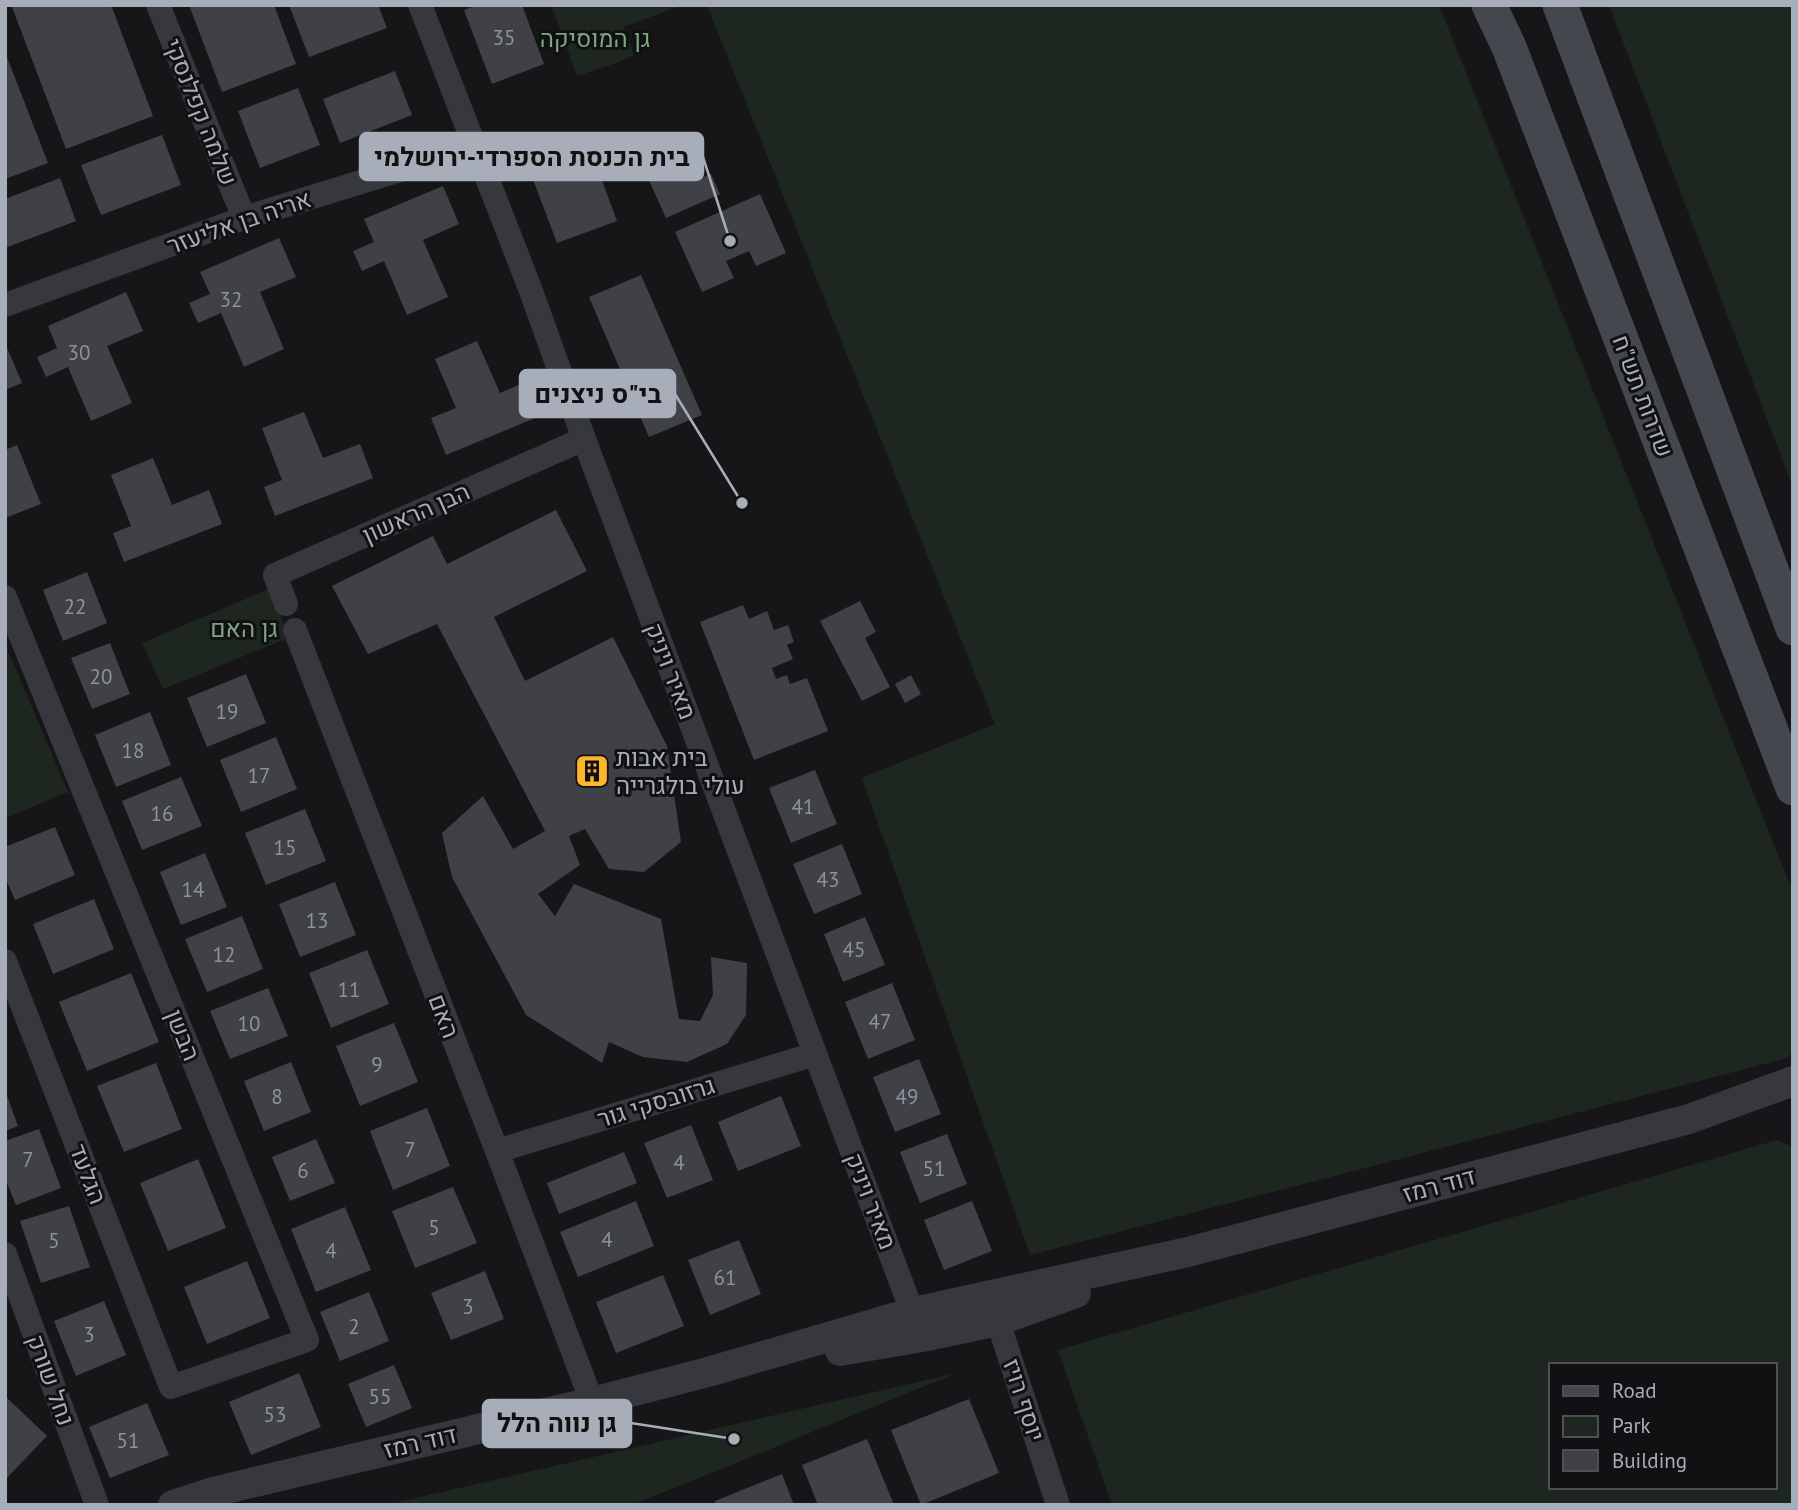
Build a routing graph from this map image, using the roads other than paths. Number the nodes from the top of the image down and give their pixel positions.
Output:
1 (158, 5) edge
2 (420, 5) edge
3 (1489, 5) edge
4 (1560, 5) edge
5 (475, 147) junction
6 (244, 218) junction
7 (5, 305) edge
8 (584, 439) junction
9 (5, 597) edge
10 (286, 604) dead end
11 (1793, 628) edge
12 (295, 630) dead end
13 (1793, 788) edge
14 (5, 961) edge
15 (815, 1054) junction
16 (1793, 1081) edge
17 (1793, 1102) edge
18 (1689, 1119) junction
19 (497, 1151) junction
20 (5, 1254) edge
21 (994, 1309) junction
22 (918, 1325) junction
23 (171, 1387) joint
24 (592, 1402) junction
25 (176, 1504) edge
26 (97, 1505) edge
27 (1058, 1505) edge

1 - 6 street, שלמה קפלנסקי
2 - 5 street, מאיר ויניק
3 - 13 main road, שדרות תש"ח
4 - 11 main road
5 - 6 street, אריה בן אליעזר
5 - 8 street, מאיר ויניק
6 - 7 street, אריה בן אליעזר
8 - 10 street, הבן הראשון
8 - 15 street, מאיר ויניק
9 - 23 street, הבשן
12 - 19 street, האם
14 - 23 street, הגלעד
15 - 19 street, גרזובסקי גור
15 - 22 street, מאיר ויניק
16 - 18 street, דוד רמז
17 - 18 street, דוד רמז
18 - 21 street, דוד רמז
19 - 24 street, האם
20 - 26 street, נחל שורק
21 - 22 street, דוד רמז
21 - 27 street, יוסף רויז
22 - 24 street, דוד רמז
24 - 25 street, דוד רמז

